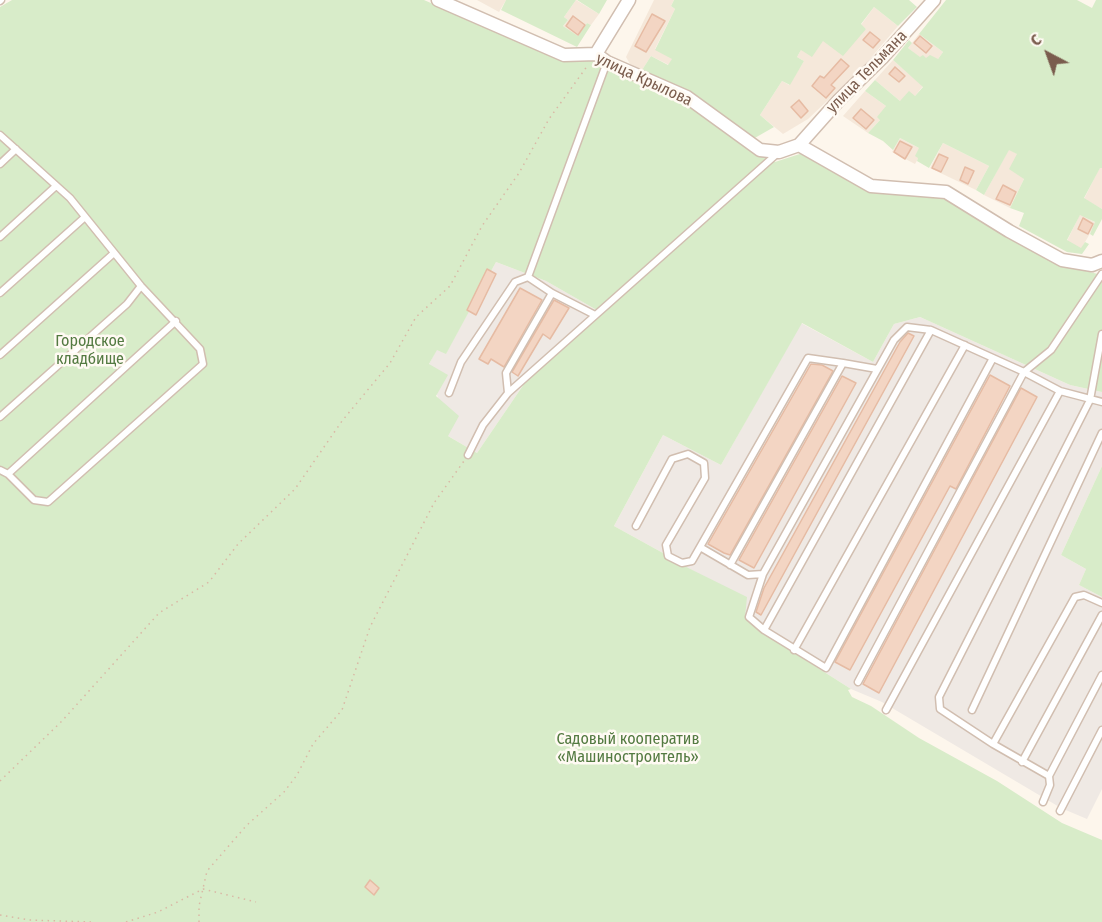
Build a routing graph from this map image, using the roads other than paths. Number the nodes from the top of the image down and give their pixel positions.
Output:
1 (438, 0) edge
2 (629, 0) edge
3 (934, 0) edge
4 (601, 58) junction
5 (0, 135) edge
6 (799, 145) junction
7 (16, 149) junction
8 (779, 152) junction
9 (0, 164) edge
10 (56, 186) junction
11 (85, 217) junction
12 (0, 237) edge
13 (114, 253) junction
14 (1102, 261) edge
15 (1102, 274) edge
16 (528, 277) junction
17 (141, 286) junction
18 (0, 293) edge
19 (552, 293) junction
20 (594, 315) junction
21 (176, 321) junction
22 (931, 330) junction
23 (1102, 334) edge
24 (965, 345) junction
25 (0, 355) edge
26 (993, 358) junction
27 (843, 363) junction
28 (877, 369) junction
29 (1024, 372) junction
30 (1060, 391) junction
31 (449, 393) dead end
32 (508, 393) junction
33 (1090, 400) junction
34 (1102, 402) edge
35 (0, 417) edge
36 (1102, 433) edge
37 (468, 455) road end
38 (0, 470) edge
39 (8, 474) junction
40 (636, 526) dead end
41 (700, 548) junction
42 (730, 565) junction
43 (763, 574) junction
44 (1102, 603) edge
45 (1102, 615) edge
46 (764, 630) junction
47 (794, 650) junction
48 (1102, 675) edge
49 (858, 682) dead end
50 (885, 710) dead end
51 (972, 710) dead end
52 (1102, 730) edge
53 (993, 744) junction
54 (1022, 762) junction
55 (1049, 776) junction
56 (1043, 802) dead end
57 (1060, 811) dead end

1 - 4 street, улица Крылова
2 - 4 street
3 - 6 street, улица Тельмана
4 - 8 street, улица Крылова
4 - 16 lane
5 - 7 lane
6 - 8 street
6 - 14 street
7 - 9 lane
7 - 10 lane
8 - 20 lane
10 - 11 lane
10 - 12 lane
11 - 13 lane
11 - 18 lane
13 - 17 lane
13 - 25 lane
15 - 29 lane
16 - 19 lane
16 - 31 lane
17 - 21 lane
17 - 35 lane
19 - 20 lane
19 - 32 lane
20 - 32 lane
21 - 39 lane
21 - 39 lane
22 - 24 lane
22 - 28 lane
22 - 46 lane
23 - 33 lane
24 - 26 lane
24 - 47 lane
26 - 29 lane
26 - 47 lane
27 - 28 lane
27 - 41 lane
27 - 42 lane
28 - 43 lane
29 - 30 lane
29 - 49 lane
30 - 33 lane
30 - 50 lane
32 - 37 lane
33 - 34 lane
33 - 53 lane
36 - 51 lane
38 - 39 lane
40 - 41 lane
41 - 42 lane
42 - 43 lane
43 - 46 lane
44 - 53 lane
45 - 54 lane
46 - 47 lane
48 - 55 lane
52 - 57 lane
53 - 54 lane
54 - 55 lane
55 - 56 lane

